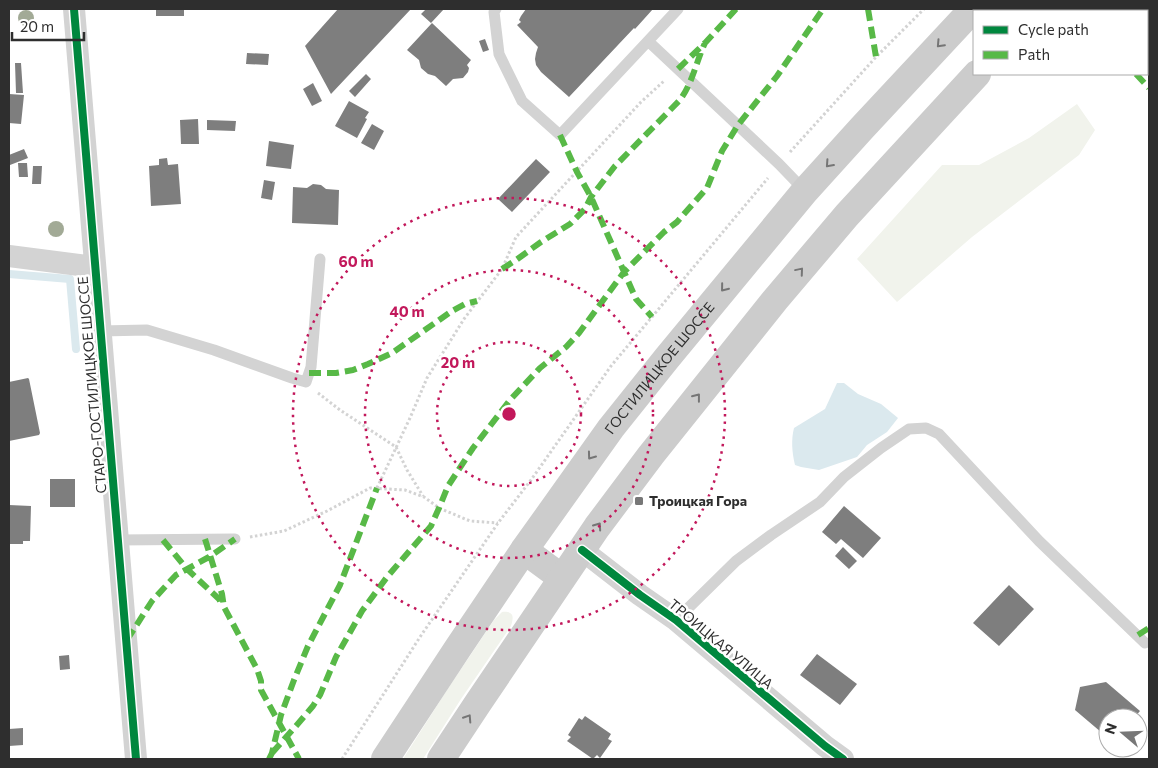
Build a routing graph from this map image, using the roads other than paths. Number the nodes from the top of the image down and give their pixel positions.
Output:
1 (74, 9) edge
2 (496, 9) edge
3 (678, 9) edge
4 (973, 9) edge
5 (648, 41) junction
6 (976, 75) edge
7 (805, 191) junction
8 (9, 256) edge
9 (320, 259) dead end
10 (95, 267) junction
11 (100, 331) junction
12 (235, 539) road end
13 (118, 540) junction
14 (524, 550) junction
15 (582, 550) junction
16 (562, 578) junction
17 (676, 620) junction
18 (1145, 643) dead end
19 (446, 758) edge
20 (136, 759) edge
21 (385, 759) edge
22 (843, 759) edge

1 - 10 street, СТАРО-ГОСТИЛИЦКОЕ ШОССЕ
2 - 5 lane
3 - 5 lane
4 -> 7 main road, ГОСТИЛИЦКОЕ ШОССЕ
5 - 7 lane
15 -> 6 main road
7 -> 14 main road, ГОСТИЛИЦКОЕ ШОССЕ
8 - 10 street
9 - 11 lane
10 - 11 street, СТАРО-ГОСТИЛИЦКОЕ ШОССЕ
11 - 13 street, СТАРО-ГОСТИЛИЦКОЕ ШОССЕ
12 - 13 lane
13 - 20 street, СТАРО-ГОСТИЛИЦКОЕ ШОССЕ
14 - 16 main road
14 - 21 main road, ГОСТИЛИЦКОЕ ШОССЕ
15 - 16 main road
15 - 17 street, ТРОИЦКАЯ УЛИЦА
19 -> 16 main road
17 - 18 lane
17 - 22 street, ТРОИЦКАЯ УЛИЦА

